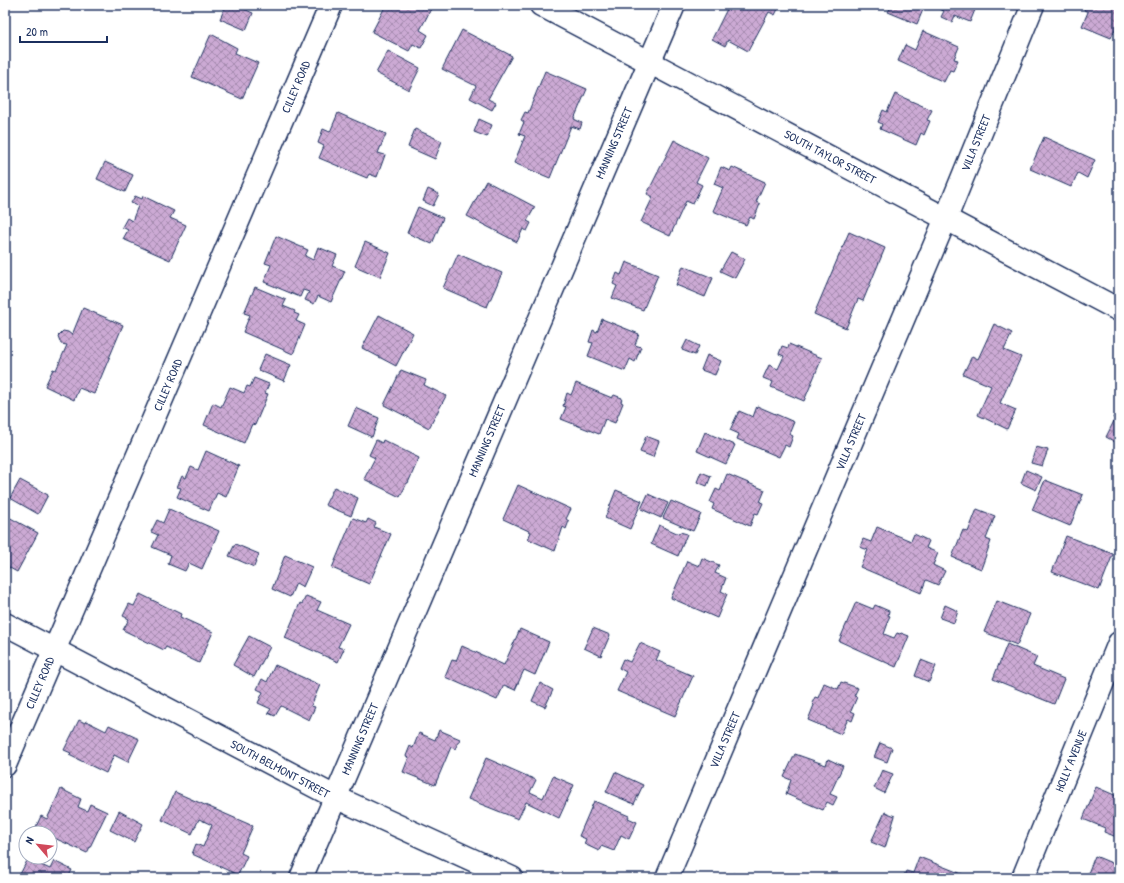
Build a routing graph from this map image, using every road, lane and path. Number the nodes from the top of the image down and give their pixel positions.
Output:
1 (331, 5) edge
2 (541, 5) edge
3 (674, 5) edge
4 (1033, 5) edge
5 (649, 62) junction
6 (946, 218) junction
7 (1119, 310) edge
8 (5, 624) edge
9 (1119, 643) edge
10 (54, 650) junction
11 (5, 765) edge
12 (334, 798) junction
13 (300, 878) edge
14 (512, 878) edge
15 (667, 878) edge
16 (1022, 878) edge

1 - 10 street, CILLEY ROAD
2 - 5 street, SOUTH TAYLOR STREET
3 - 5 street, MANNING STREET
4 - 6 street, VILLA STREET
5 - 6 street, SOUTH TAYLOR STREET
5 - 12 street, MANNING STREET
6 - 7 street, SOUTH TAYLOR STREET
6 - 15 street, VILLA STREET
8 - 10 street, SOUTH BELMONT STREET
9 - 16 street, HOLLY AVENUE
10 - 11 street, CILLEY ROAD
10 - 12 street, SOUTH BELMONT STREET
12 - 13 street, MANNING STREET
12 - 14 street, SOUTH BELMONT STREET

